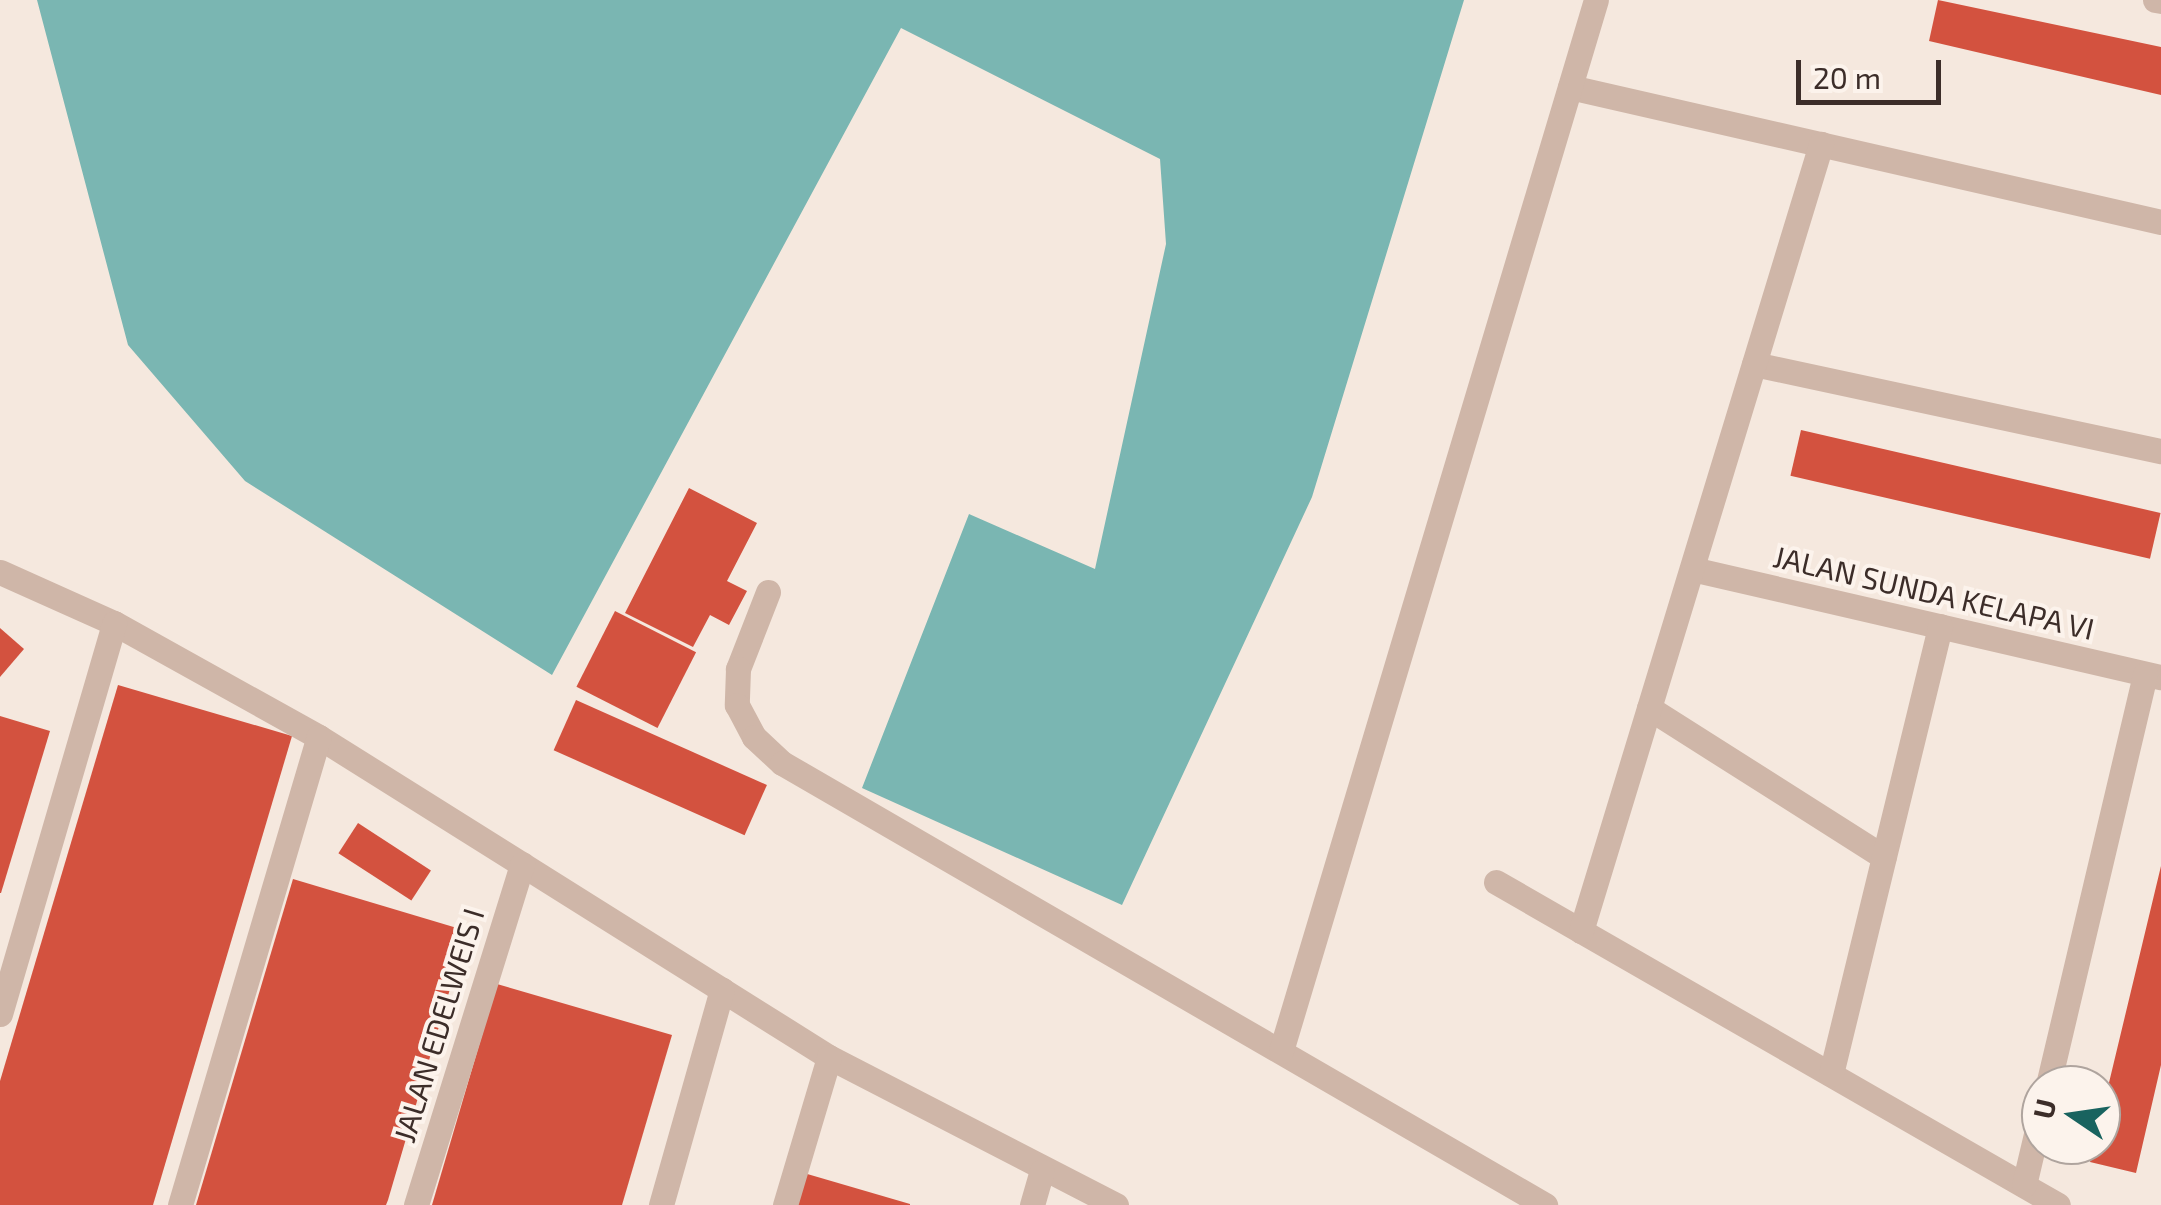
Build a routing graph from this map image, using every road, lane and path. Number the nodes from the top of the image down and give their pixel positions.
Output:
1 (1596, 0) edge
2 (1570, 88) junction
3 (1821, 144) junction
4 (2161, 222) edge
5 (1754, 364) junction
6 (2161, 452) edge
7 (1692, 569) junction
8 (0, 572) edge
9 (768, 592) dead end
10 (114, 623) junction
11 (1940, 626) junction
12 (2153, 676) edge
13 (1649, 708) junction
14 (318, 736) junction
15 (1884, 857) junction
16 (522, 864) junction
17 (1496, 882) dead end
18 (1581, 931) junction
19 (722, 989) junction
20 (0, 1014) edge
21 (1280, 1051) junction
22 (829, 1057) junction
23 (2053, 1065) edge
24 (1830, 1074) junction
25 (2029, 1165) edge
26 (1042, 1171) junction
27 (2024, 1185) junction
28 (180, 1205) edge
29 (416, 1205) edge
30 (661, 1205) edge
31 (784, 1205) edge
32 (1032, 1205) edge
33 (1116, 1205) edge
34 (1545, 1205) edge
35 (2058, 1205) edge

1 - 2 street
2 - 3 street
2 - 21 street
3 - 4 street
3 - 5 street
5 - 6 street
5 - 7 street
7 - 11 street, JALAN SUNDA KELAPA VI
7 - 13 street
8 - 10 street
9 - 21 street
10 - 14 street
10 - 20 street
11 - 12 street, JALAN SUNDA KELAPA VI
11 - 15 street
12 - 23 street
13 - 15 street
13 - 18 street
14 - 16 street
14 - 28 street
15 - 24 street
16 - 19 street
16 - 29 street, JALAN EDELWEIS I
17 - 18 street
18 - 24 street
19 - 22 street
19 - 30 street
21 - 34 street
22 - 26 street
22 - 31 street
24 - 27 street
25 - 27 street
26 - 32 street
26 - 33 street
27 - 35 street

